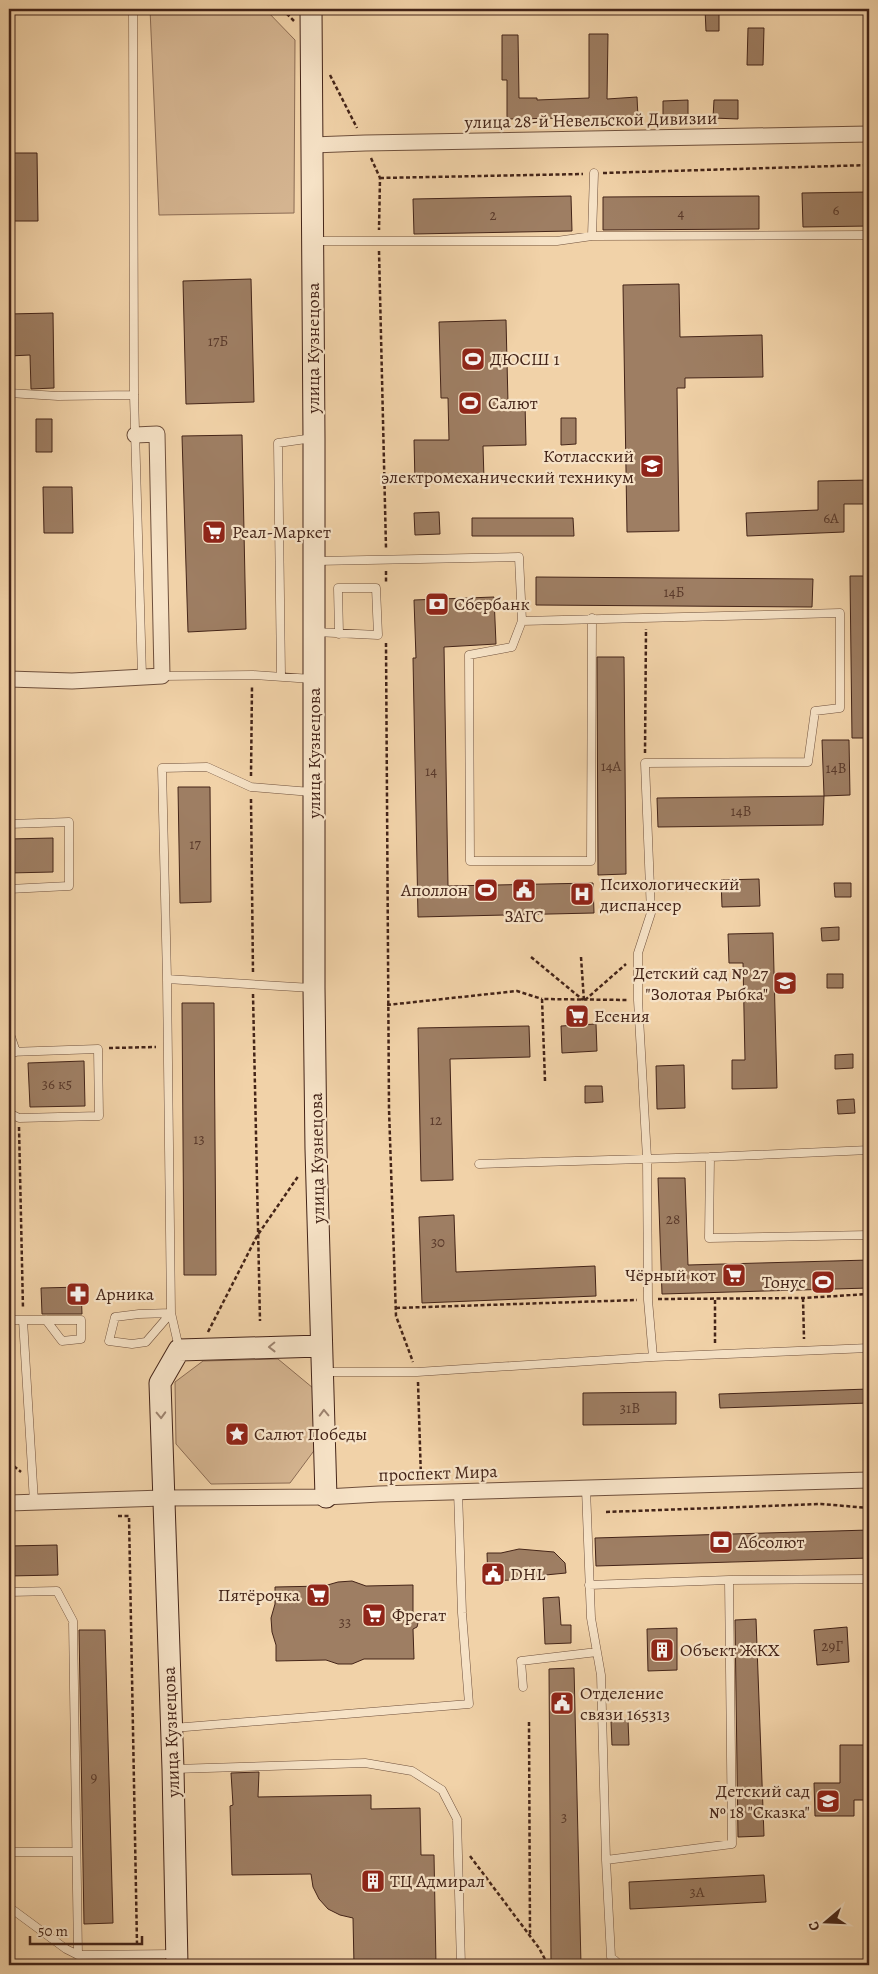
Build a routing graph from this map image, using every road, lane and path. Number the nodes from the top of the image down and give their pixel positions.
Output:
1 (132, 9) edge
2 (282, 9) edge
3 (311, 9) edge
4 (312, 40) junction
5 (329, 74) dead end
6 (869, 134) edge
7 (365, 143) junction
8 (313, 145) junction
9 (869, 165) edge
10 (594, 174) junction
11 (380, 178) junction
12 (869, 235) edge
13 (592, 236) junction
14 (312, 241) junction
15 (379, 241) junction
16 (9, 393) edge
17 (134, 395) junction
18 (135, 435) junction
19 (314, 438) junction
20 (386, 560) junction
21 (313, 561) junction
22 (386, 589) dead end
23 (646, 617) junction
24 (592, 618) junction
25 (522, 621) junction
26 (314, 632) junction
27 (339, 634) junction
28 (386, 638) dead end
29 (252, 675) junction
30 (142, 676) junction
31 (162, 676) junction
32 (281, 676) junction
33 (9, 679) edge
34 (314, 679) junction
35 (645, 763) junction
36 (251, 787) junction
37 (314, 792) junction
38 (9, 824) edge
39 (9, 889) edge
40 (638, 953) junction
41 (531, 957) dead end
42 (581, 957) dead end
43 (167, 979) junction
44 (253, 985) junction
45 (314, 988) junction
46 (542, 999) junction
47 (584, 1000) junction
48 (638, 1000) junction
49 (387, 1005) junction
50 (9, 1031) edge
51 (168, 1046) junction
52 (98, 1049) junction
53 (12, 1052) edge
54 (545, 1081) dead end
55 (9, 1113) edge
56 (19, 1118) junction
57 (869, 1150) edge
58 (710, 1157) junction
59 (647, 1158) junction
60 (479, 1164) dead end
61 (300, 1173) dead end
62 (869, 1235) edge
63 (257, 1236) junction
64 (658, 1290) dead end
65 (869, 1294) edge
66 (715, 1298) junction
67 (803, 1298) junction
68 (648, 1300) junction
69 (396, 1308) junction
70 (171, 1313) junction
71 (9, 1320) edge
72 (23, 1320) junction
73 (46, 1320) junction
74 (260, 1320) dead end
75 (321, 1346) junction
76 (869, 1348) edge
77 (190, 1350) junction
78 (804, 1351) junction
79 (715, 1355) junction
80 (653, 1357) junction
81 (323, 1372) junction
82 (418, 1372) junction
83 (869, 1480) edge
84 (586, 1489) junction
85 (458, 1491) junction
86 (421, 1493) junction
87 (326, 1497) junction
88 (164, 1498) junction
89 (34, 1502) junction
90 (9, 1503) edge
91 (869, 1508) edge
92 (606, 1512) dead end
93 (110, 1516) dead end
94 (869, 1579) edge
95 (729, 1580) junction
96 (589, 1585) junction
97 (9, 1592) edge
98 (597, 1652) junction
99 (523, 1687) dead end
100 (529, 1722) dead end
101 (171, 1728) junction
102 (173, 1769) junction
103 (457, 1839) junction
104 (9, 1852) edge
105 (76, 1852) junction
106 (606, 1860) junction
107 (9, 1907) edge
108 (530, 1936) junction
109 (137, 1954) junction
110 (78, 1955) junction
111 (177, 1960) edge
112 (546, 1964) dead end
113 (461, 1965) edge
114 (620, 1965) edge

1 - 17 lane
2 - 4 path
3 - 4 street, улица Кузнецова
4 - 8 street, улица Кузнецова
5 - 7 path
6 - 7 street, улица 28-й Невельской Дивизии
7 - 8 street, улица 28-й Невельской Дивизии
7 - 11 path
8 - 14 street, улица Кузнецова
9 - 10 path
10 - 11 path
10 - 13 lane
11 - 15 path
12 - 13 lane
13 - 15 lane
14 - 15 lane
14 - 19 street, улица Кузнецова
15 - 20 path
16 - 17 lane
17 - 18 lane
18 - 30 lane
18 - 31 street
19 - 21 street, улица Кузнецова
19 - 32 lane
20 - 21 lane
20 - 22 path
20 - 25 lane
21 - 26 street, улица Кузнецова
23 - 24 lane
23 - 35 path
23 - 35 lane
24 - 25 lane
24 - 25 lane
26 - 27 lane
26 - 34 street, улица Кузнецова
27 - 27 lane
28 - 49 path
29 - 31 lane
29 - 32 lane
29 - 36 path
30 - 31 street
30 - 33 street
32 - 34 lane
34 - 37 street, улица Кузнецова
35 - 40 lane
36 - 37 lane
36 - 43 lane
36 - 44 path
37 - 45 street, улица Кузнецова
38 - 39 lane
40 - 47 path
40 - 48 lane
41 - 47 path
42 - 47 path
43 - 44 lane
43 - 51 lane
44 - 45 lane
44 - 63 path
45 - 75 street, улица Кузнецова
46 - 47 path
46 - 49 path
46 - 54 path
47 - 48 path
48 - 59 lane
49 - 69 path
50 - 53 lane
51 - 52 path
51 - 70 lane
52 - 53 lane
52 - 56 lane
55 - 56 lane
56 - 72 path
57 - 58 lane
58 - 59 lane
58 - 62 lane
59 - 60 lane
59 - 68 lane
61 - 63 path
63 - 74 path
63 - 77 path
64 - 66 path
65 - 67 path
66 - 67 path
66 - 79 path
67 - 78 path
68 - 69 path
68 - 80 lane
69 - 82 path
70 - 70 lane
70 - 77 lane
71 - 72 lane
72 - 73 lane
72 - 89 lane
73 - 73 lane
75 -> 77 street
75 - 81 street, улица Кузнецова
76 - 78 lane
77 -> 88 street, улица Кузнецова
78 - 79 lane
79 - 80 lane
80 - 82 lane
81 - 82 lane
87 -> 81 street, улица Кузнецова
82 - 86 path
83 - 84 street, проспект Мира
84 - 85 street, проспект Мира
84 - 96 lane
85 - 86 street, проспект Мира
85 - 101 lane
86 - 87 street, проспект Мира
87 - 88 street, проспект Мира
88 - 89 street, проспект Мира
88 - 101 street, улица Кузнецова
89 - 90 street, проспект Мира
91 - 92 path
93 - 109 path
94 - 95 lane
95 - 96 lane
95 - 106 lane
96 - 98 lane
97 - 105 lane
98 - 99 lane
98 - 106 lane
100 - 108 path
101 - 102 street, улица Кузнецова
102 - 103 lane
102 - 111 street, улица Кузнецова
103 - 108 path
103 - 113 lane
104 - 105 lane
105 - 110 lane
106 - 114 lane
107 - 110 lane
108 - 112 path
109 - 110 lane
109 - 111 lane

